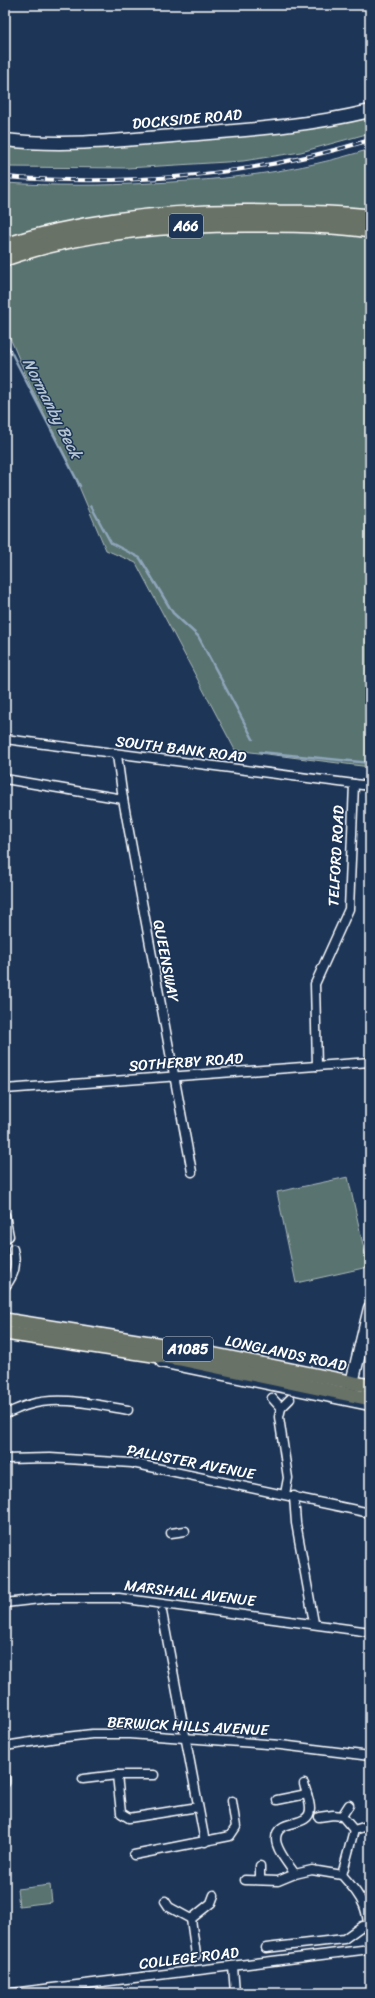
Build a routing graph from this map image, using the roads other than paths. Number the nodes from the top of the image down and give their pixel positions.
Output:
1 (370, 112) edge
2 (5, 140) edge
3 (370, 217) edge
4 (370, 230) edge
5 (5, 246) edge
6 (5, 258) edge
7 (5, 739) edge
8 (117, 755) junction
9 (5, 779) edge
10 (354, 784) junction
11 (370, 786) edge
12 (123, 799) junction
13 (370, 1062) edge
14 (317, 1066) junction
15 (174, 1077) junction
16 (5, 1089) edge
17 (192, 1172) dead end
18 (5, 1215) edge
19 (7, 1238) edge
20 (13, 1249) dead end
21 (5, 1287) edge
22 (370, 1308) edge
23 (5, 1320) edge
24 (5, 1334) edge
25 (161, 1363) dead end
26 (370, 1386) edge
27 (351, 1389) junction
28 (272, 1398) dead end
29 (290, 1399) dead end
30 (370, 1399) edge
31 (370, 1406) edge
32 (281, 1408) junction
33 (128, 1410) dead end
34 (5, 1414) edge
35 (5, 1459) edge
36 (285, 1494) junction
37 (294, 1496) junction
38 (370, 1513) edge
39 (185, 1532) dead end
40 (170, 1533) dead end
41 (5, 1603) edge
42 (162, 1612) dead end
43 (314, 1623) junction
44 (370, 1632) edge
45 (186, 1738) junction
46 (5, 1746) edge
47 (370, 1756) edge
48 (117, 1775) junction
49 (154, 1775) dead end
50 (5, 1778) edge
51 (83, 1780) dead end
52 (5, 1782) edge
53 (304, 1784) dead end
54 (307, 1794) junction
55 (277, 1800) dead end
56 (232, 1801) dead end
57 (349, 1805) dead end
58 (198, 1806) junction
59 (342, 1816) junction
60 (319, 1817) dead end
61 (370, 1825) edge
62 (354, 1830) junction
63 (205, 1842) junction
64 (134, 1855) dead end
65 (260, 1866) dead end
66 (295, 1874) junction
67 (342, 1875) junction
68 (260, 1879) junction
69 (245, 1880) dead end
70 (214, 1896) dead end
71 (164, 1901) dead end
72 (191, 1919) junction
73 (369, 1926) edge
74 (370, 1943) edge
75 (266, 1948) dead end
76 (370, 1949) edge
77 (196, 1955) dead end
78 (233, 1967) junction
79 (12, 1993) edge
80 (235, 1993) edge

1 - 2 main road, DOCKSIDE ROAD
3 - 5 highway, A66
4 - 6 highway, A66
7 - 8 street, SOUTH BANK ROAD
8 - 10 street, SOUTH BANK ROAD
8 - 12 street, QUEENSWAY
9 - 12 street
10 - 11 street, SOUTH BANK ROAD
10 - 14 street, TELFORD ROAD
12 - 15 street, QUEENSWAY
13 - 14 street, SOTHERBY ROAD
14 - 15 street, SOTHERBY ROAD
15 - 16 street, SOTHERBY ROAD
15 - 17 street, QUEENSWAY
18 - 19 street
20 - 21 street
22 - 27 main road
23 - 27 main road, LONGLANDS ROAD / A1085
24 - 27 main road, LONGLANDS ROAD / A1085
25 - 31 street
26 - 27 main road, LONGLANDS ROAD / A1085
27 - 30 main road, LONGLANDS ROAD / A1085
28 - 32 street
29 - 32 street
32 - 36 street
33 - 34 street
35 - 36 street, PALLISTER AVENUE
36 - 37 street, PALLISTER AVENUE
37 - 38 street, PALLISTER AVENUE
37 - 43 street
39 - 40 street
41 - 43 street, MARSHALL AVENUE
42 - 45 street
43 - 44 street, MARSHALL AVENUE
45 - 46 street, BERWICK HILLS AVENUE
45 - 47 street, BERWICK HILLS AVENUE
45 - 58 street
48 - 49 street
48 - 51 street
48 - 58 street
50 - 52 street
53 - 54 street
54 - 55 street
54 - 66 street
56 - 63 street
57 - 59 street
58 - 63 street
59 - 60 street
59 - 62 street
61 - 62 street
62 - 67 street
63 - 64 street
65 - 68 street
66 - 67 street
66 - 68 street
67 - 73 street
68 - 69 street
70 - 72 street
71 - 72 street
72 - 77 street
73 - 74 street
73 - 75 street
76 - 78 street, COLLEGE ROAD
78 - 79 street, COLLEGE ROAD
78 - 80 street

